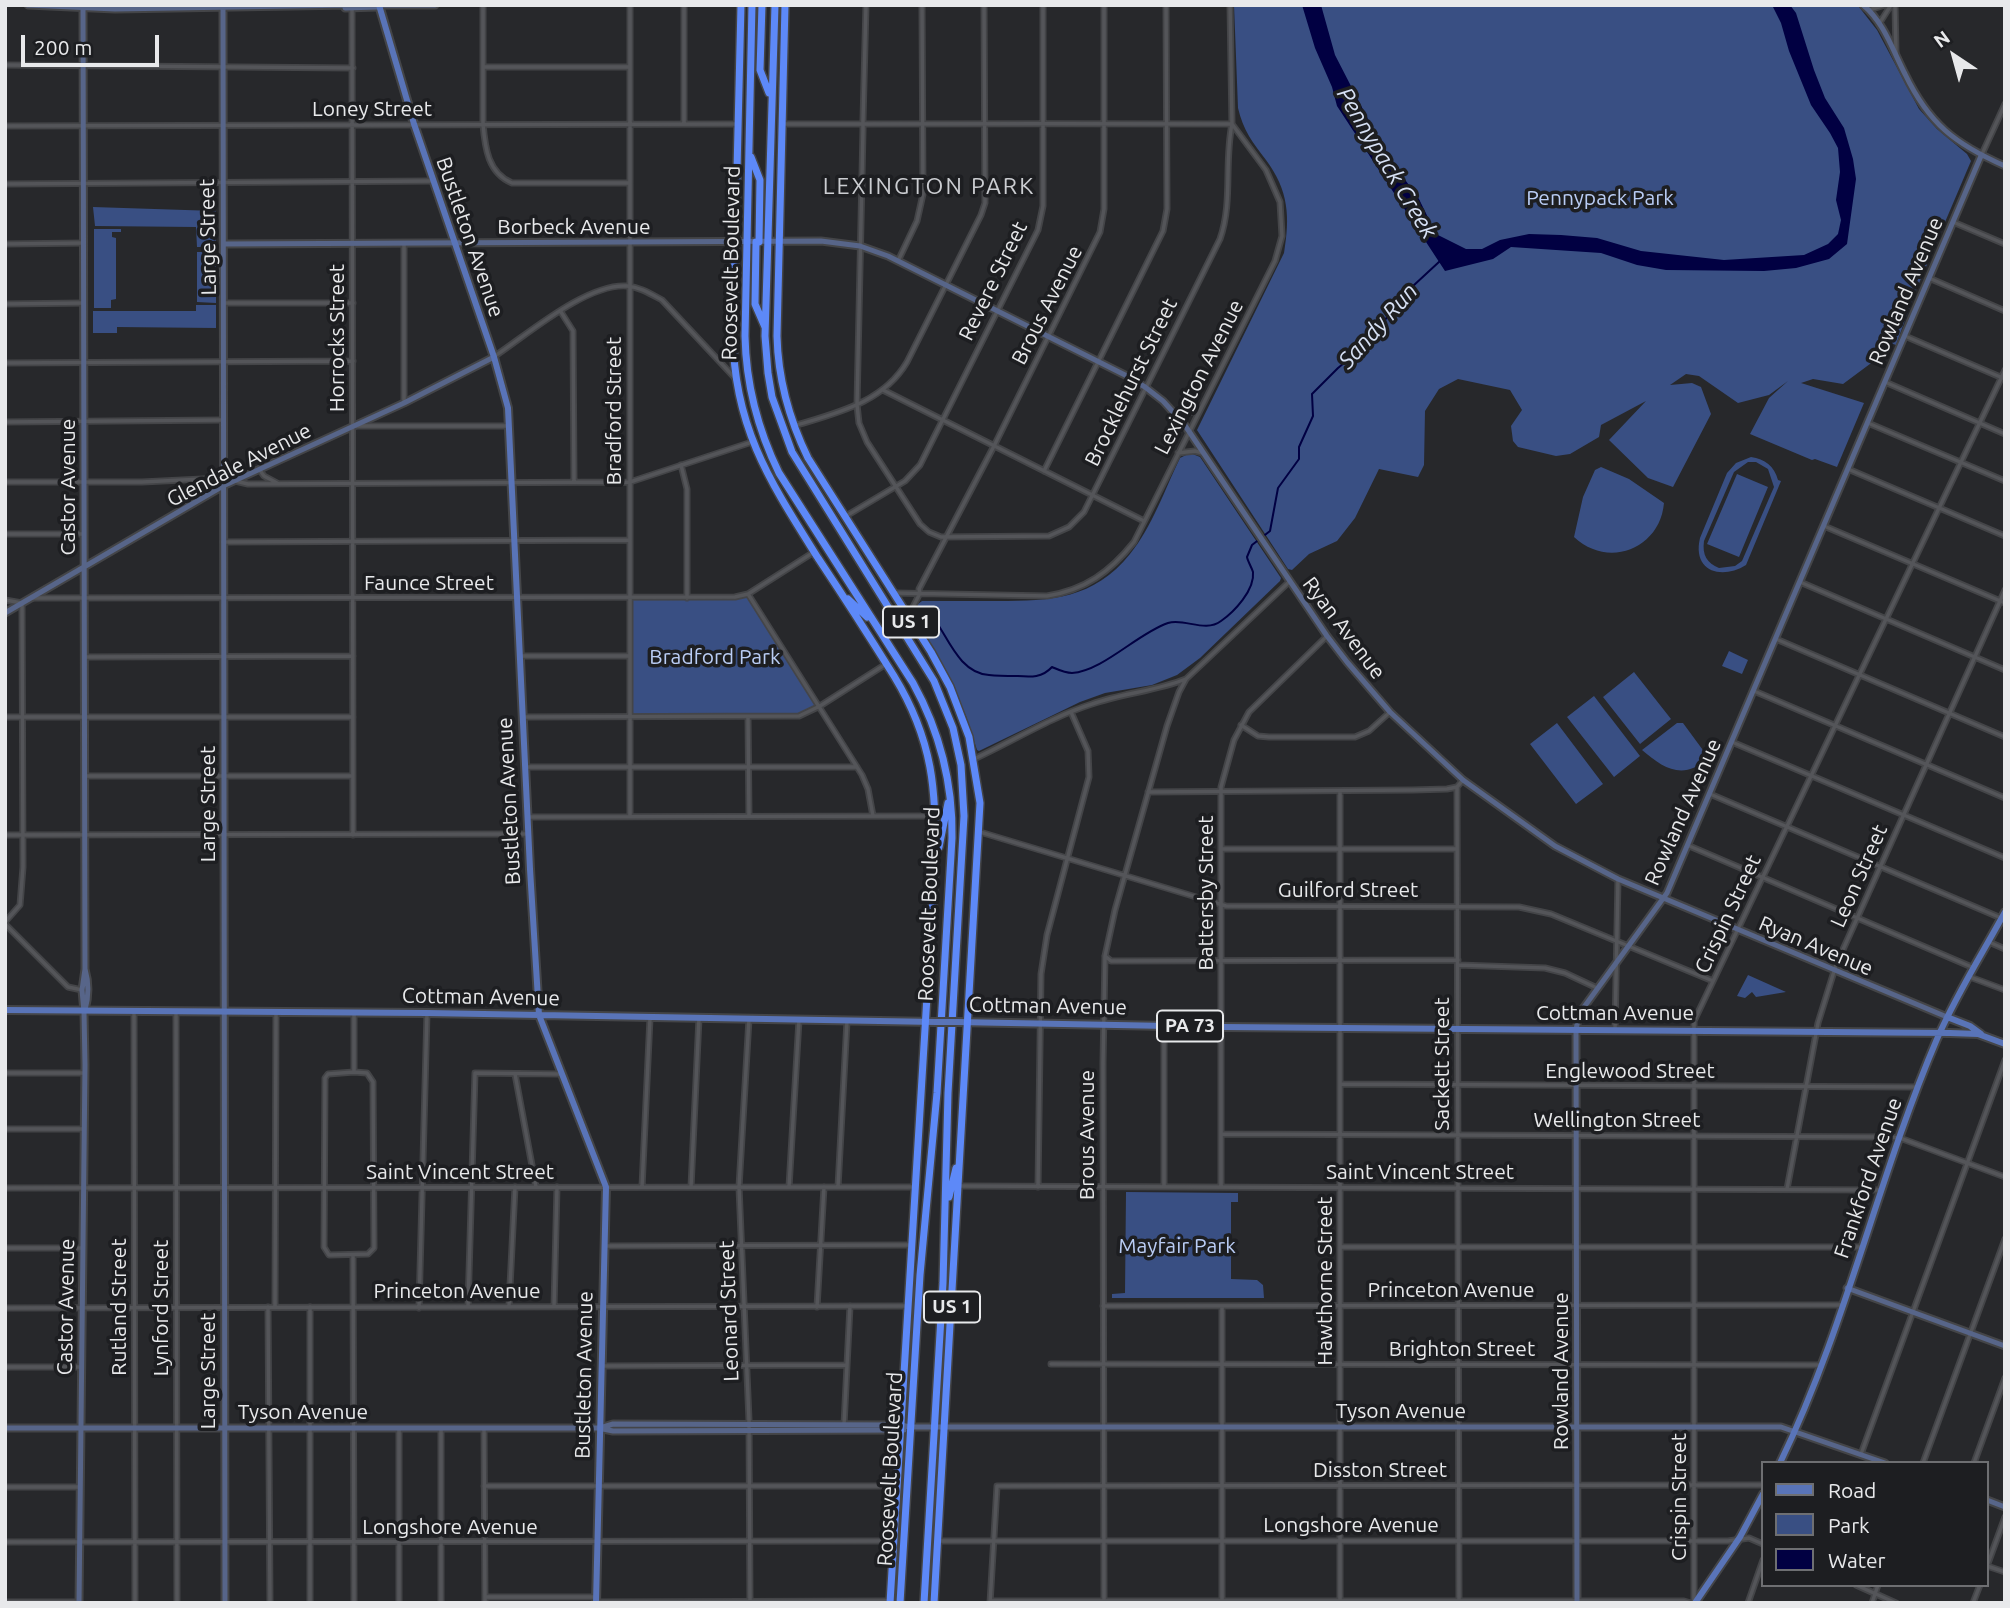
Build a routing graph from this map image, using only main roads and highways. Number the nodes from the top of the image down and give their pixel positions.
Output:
1 (741, 5) edge
2 (752, 5) edge
3 (762, 5) edge
4 (775, 5) edge
5 (785, 5) edge
6 (380, 6) edge
7 (783, 88) junction
8 (771, 104) junction
9 (750, 122) junction
10 (770, 127) junction
11 (749, 153) junction
12 (737, 161) junction
13 (757, 242) junction
14 (765, 328) junction
15 (824, 506) junction
16 (857, 536) junction
17 (838, 588) junction
18 (878, 628) junction
19 (950, 789) junction
20 (935, 865) junction
21 (2003, 915) edge
22 (5, 1010) edge
23 (539, 1015) junction
24 (1947, 1017) junction
25 (925, 1021) junction
26 (968, 1022) junction
27 (1940, 1032) junction
28 (1982, 1035) junction
29 (2005, 1044) edge
30 (960, 1155) junction
31 (945, 1211) junction
32 (908, 1306) junction
33 (914, 1371) junction
34 (1781, 1461) edge
35 (1762, 1496) edge
36 (596, 1601) edge
37 (890, 1602) edge
38 (900, 1603) edge
39 (924, 1603) edge
40 (934, 1603) edge
41 (1694, 1603) edge

1 - 12 highway, Roosevelt Boulevard / US 1
2 - 9 highway, Roosevelt Boulevard / US 1
3 - 8 highway
4 - 8 highway, Roosevelt Boulevard / US 1
5 - 7 highway, Roosevelt Boulevard / US 1
6 - 23 main road, Bustleton Avenue
7 - 10 highway
7 - 16 highway, Roosevelt Boulevard / US 1
8 - 10 highway, Roosevelt Boulevard / US 1
9 - 11 highway, Roosevelt Boulevard / US 1
9 - 12 highway
10 - 13 highway, Roosevelt Boulevard / US 1
11 - 13 highway, Roosevelt Boulevard / US 1
11 - 13 highway
12 - 17 highway, Roosevelt Boulevard / US 1
13 - 14 highway, Roosevelt Boulevard / US 1
13 - 14 highway
13 - 18 highway, Roosevelt Boulevard / US 1
14 - 15 highway, Roosevelt Boulevard / US 1
15 - 16 highway
15 - 31 highway, Roosevelt Boulevard / US 1
16 - 26 highway, Roosevelt Boulevard / US 1
17 - 18 highway
17 - 20 highway, Roosevelt Boulevard / US 1
18 - 19 highway, Roosevelt Boulevard / US 1
19 - 20 highway
19 - 33 highway, Roosevelt Boulevard / US 1
20 - 25 highway, Roosevelt Boulevard / US 1
21 - 24 main road, Frankford Avenue
22 - 23 main road, Cottman Avenue / PA 73
23 - 25 main road, Cottman Avenue / PA 73
23 - 36 main road, Bustleton Avenue
24 - 27 main road, Frankford Avenue
24 - 28 main road
25 - 26 main road, Cottman Avenue / PA 73, bridge
25 - 32 highway, Roosevelt Boulevard / US 1
26 - 27 main road, Cottman Avenue / PA 73
26 - 30 highway, Roosevelt Boulevard / US 1
27 - 28 main road, Cottman Avenue / PA 73
27 - 34 main road, Frankford Avenue
28 - 29 main road, Cottman Avenue / PA 73
30 - 31 highway
30 - 40 highway, Roosevelt Boulevard / US 1
31 - 39 highway, Roosevelt Boulevard / US 1
32 - 33 highway
32 - 37 highway, Roosevelt Boulevard / US 1
33 - 38 highway, Roosevelt Boulevard / US 1
35 - 41 main road

